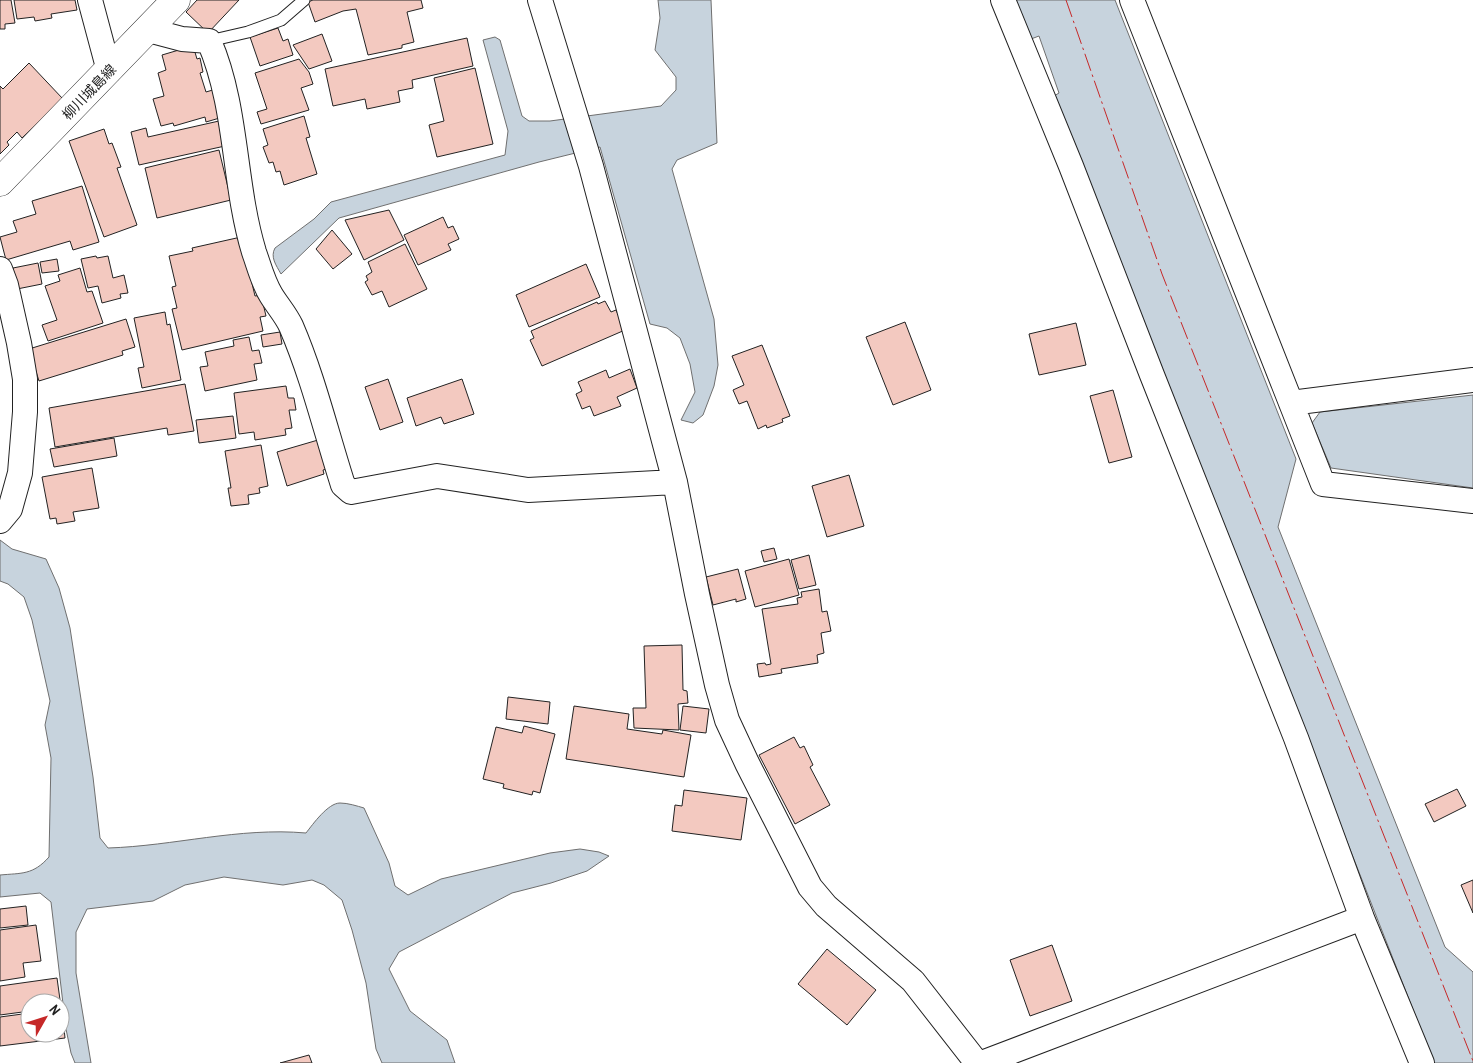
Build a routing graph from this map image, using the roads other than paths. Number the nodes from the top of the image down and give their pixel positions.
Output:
1 (90, 0) edge
2 (176, 0) edge
3 (304, 0) edge
4 (540, 0) edge
5 (1003, 0) edge
6 (1132, 0) edge
7 (148, 30) junction
8 (209, 41) junction
9 (109, 71) junction
10 (0, 182) edge
11 (0, 269) edge
12 (1473, 380) edge
13 (1291, 404) junction
14 (676, 482) junction
15 (1473, 501) edge
16 (0, 521) edge
17 (1362, 918) junction
18 (977, 1063) edge
19 (982, 1063) edge
20 (1422, 1063) edge

1 - 9 street
2 - 7 main road, 柳川城島線
3 - 8 lane
4 - 14 street
5 - 17 street
6 - 13 street
7 - 8 street
7 - 9 main road, 柳川城島線
8 - 14 street
9 - 10 main road, 柳川城島線
11 - 16 street
12 - 13 street
13 - 15 street
14 - 18 street
17 - 19 street
17 - 20 street

